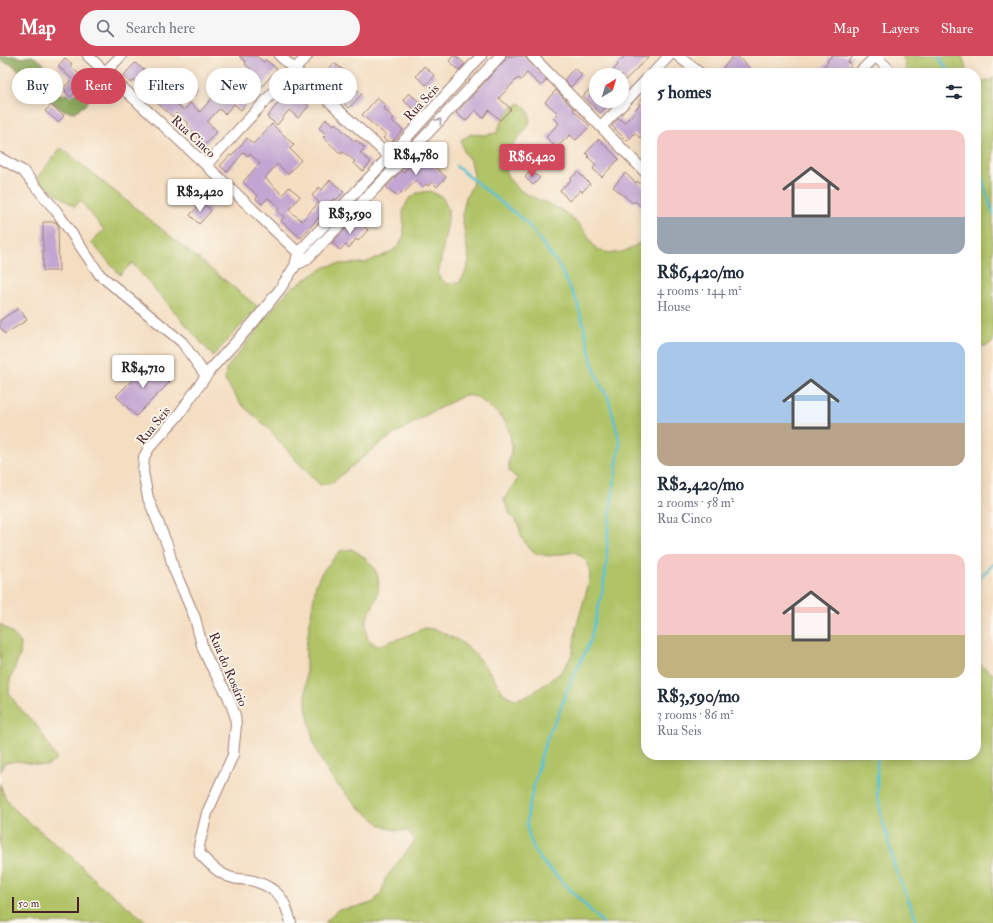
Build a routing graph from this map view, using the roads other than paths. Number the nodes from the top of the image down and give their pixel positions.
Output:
1 (88, 56) edge
2 (121, 56) edge
3 (280, 56) edge
4 (307, 56) edge
5 (500, 56) edge
6 (532, 56) edge
7 (669, 56) edge
8 (678, 56) edge
9 (875, 56) edge
10 (479, 57) edge
11 (489, 67) junction
12 (101, 68) edge
13 (109, 68) edge
14 (293, 68) edge
15 (295, 68) edge
16 (658, 68) edge
17 (694, 68) edge
18 (864, 68) edge
19 (888, 68) edge
20 (641, 85) edge
21 (126, 91) edge
22 (269, 96) edge
23 (332, 104) edge
24 (601, 127) junction
25 (389, 157) junction
26 (0, 158) edge
27 (206, 165) junction
28 (398, 165) junction
29 (641, 167) edge
30 (298, 253) junction
31 (306, 260) junction
32 (295, 266) junction
33 (206, 376) junction
34 (142, 472) joint
35 (291, 923) edge

1 - 12 street, Rua Cinco
2 - 13 street
3 - 14 street
4 - 15 street
5 - 11 street
6 - 24 street
7 - 16 street
8 - 17 street
9 - 18 street
9 - 19 street
10 - 11 street
10 - 25 street, Rua Seis
28 -> 11 street
20 - 24 street
21 - 27 street, Rua Cinco
22 - 27 street
23 - 25 street
24 - 29 street
25 - 28 street
25 - 30 street, Rua Seis
26 - 33 street
27 - 30 street, Rua Cinco
28 - 31 street
30 - 31 street, Rua Cinco
30 - 32 street
31 - 32 street
32 - 33 street, Rua Seis
33 - 34 street, Rua Seis
34 - 35 street, Rua do Rosário

